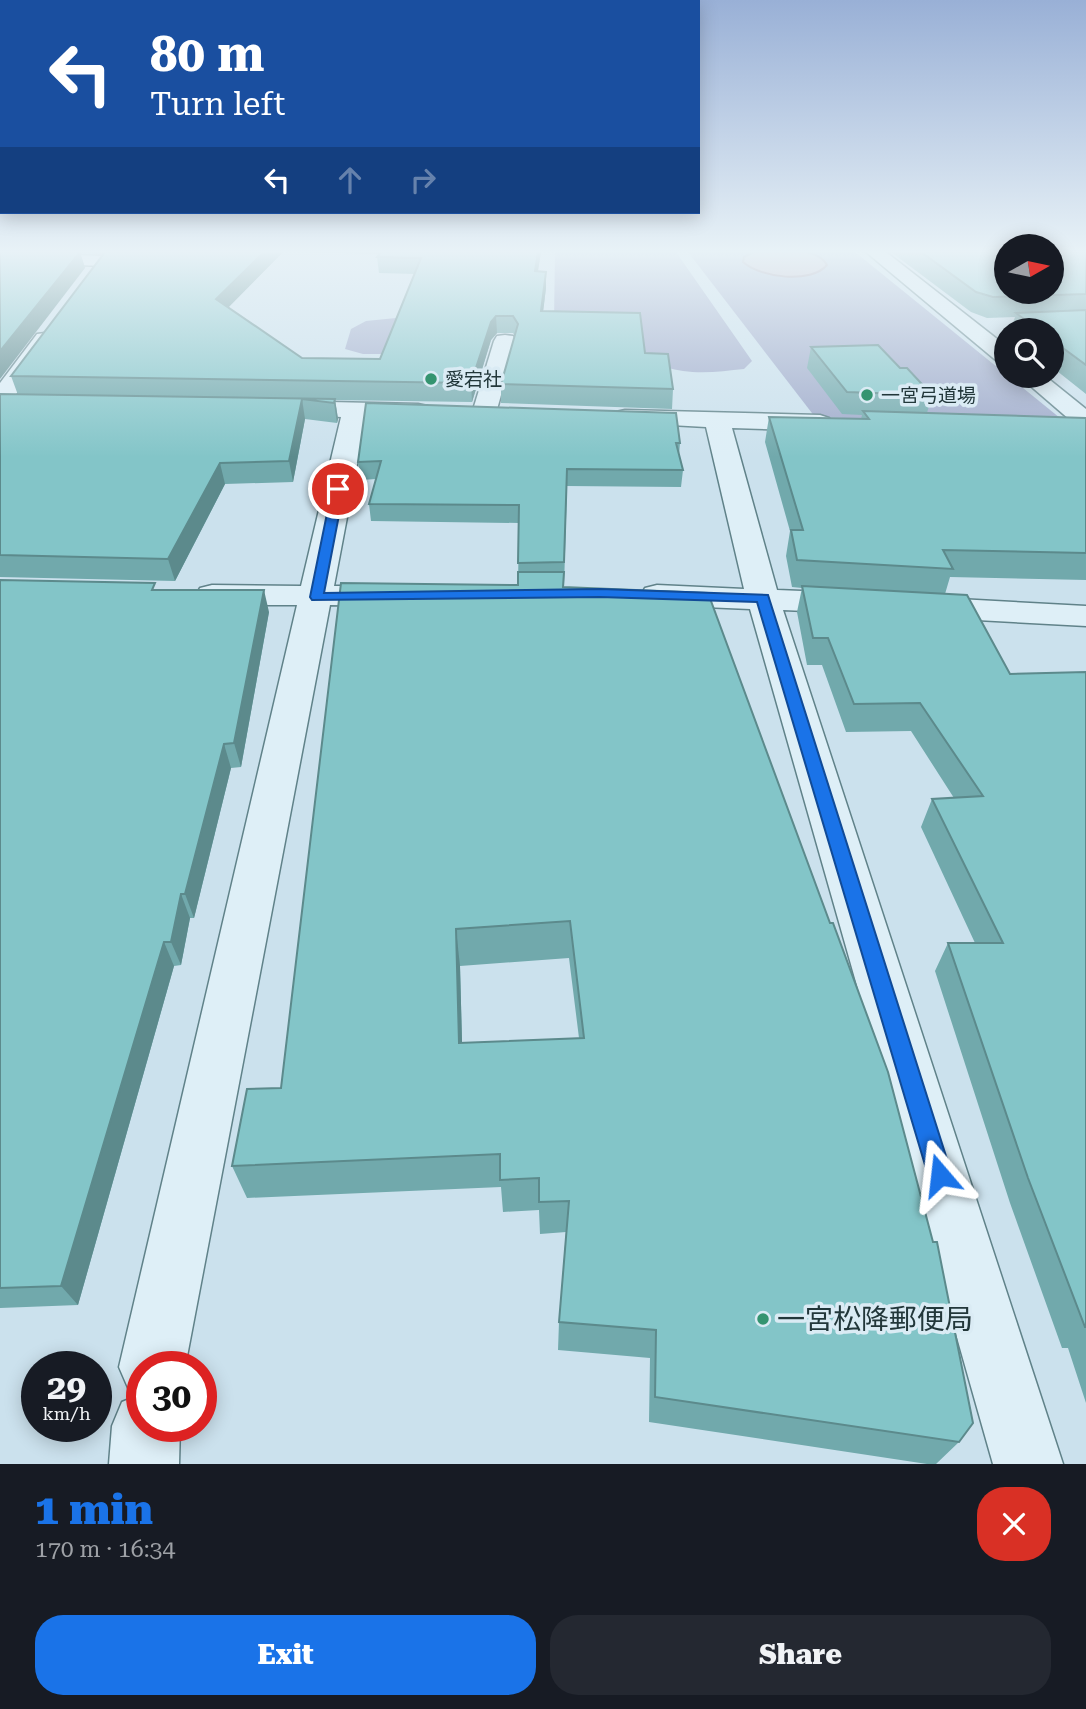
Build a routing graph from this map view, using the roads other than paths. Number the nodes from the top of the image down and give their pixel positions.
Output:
1 (960, 320) edge
2 (55, 325) edge
3 (994, 326) edge
4 (970, 328) junction
5 (505, 341) edge
6 (994, 347) edge
7 (1045, 388) edge
8 (0, 399) edge
9 (0, 405) edge
10 (28, 405) edge
11 (265, 408) edge
12 (355, 409) junction
13 (600, 416) edge
14 (717, 419) junction
15 (1086, 421) edge
16 (840, 423) edge
17 (1059, 431) edge
18 (1086, 432) edge
19 (179, 594) edge
20 (627, 594) edge
21 (425, 596) edge
22 (317, 597) junction
23 (763, 598) junction
24 (1086, 616) edge
25 (155, 1351) edge
26 (145, 1442) edge
27 (144, 1464) edge
28 (1028, 1464) edge

1 - 4 street
2 - 8 street
3 - 4 street
4 - 6 street
5 - 12 street
7 - 15 street
9 - 10 street
11 - 12 street
12 - 22 street
13 - 14 street
14 - 16 street
14 - 23 street
17 - 18 street
19 - 22 street
20 - 23 street
21 - 22 street
22 - 25 street
23 - 24 street
23 - 28 street
26 - 27 street

